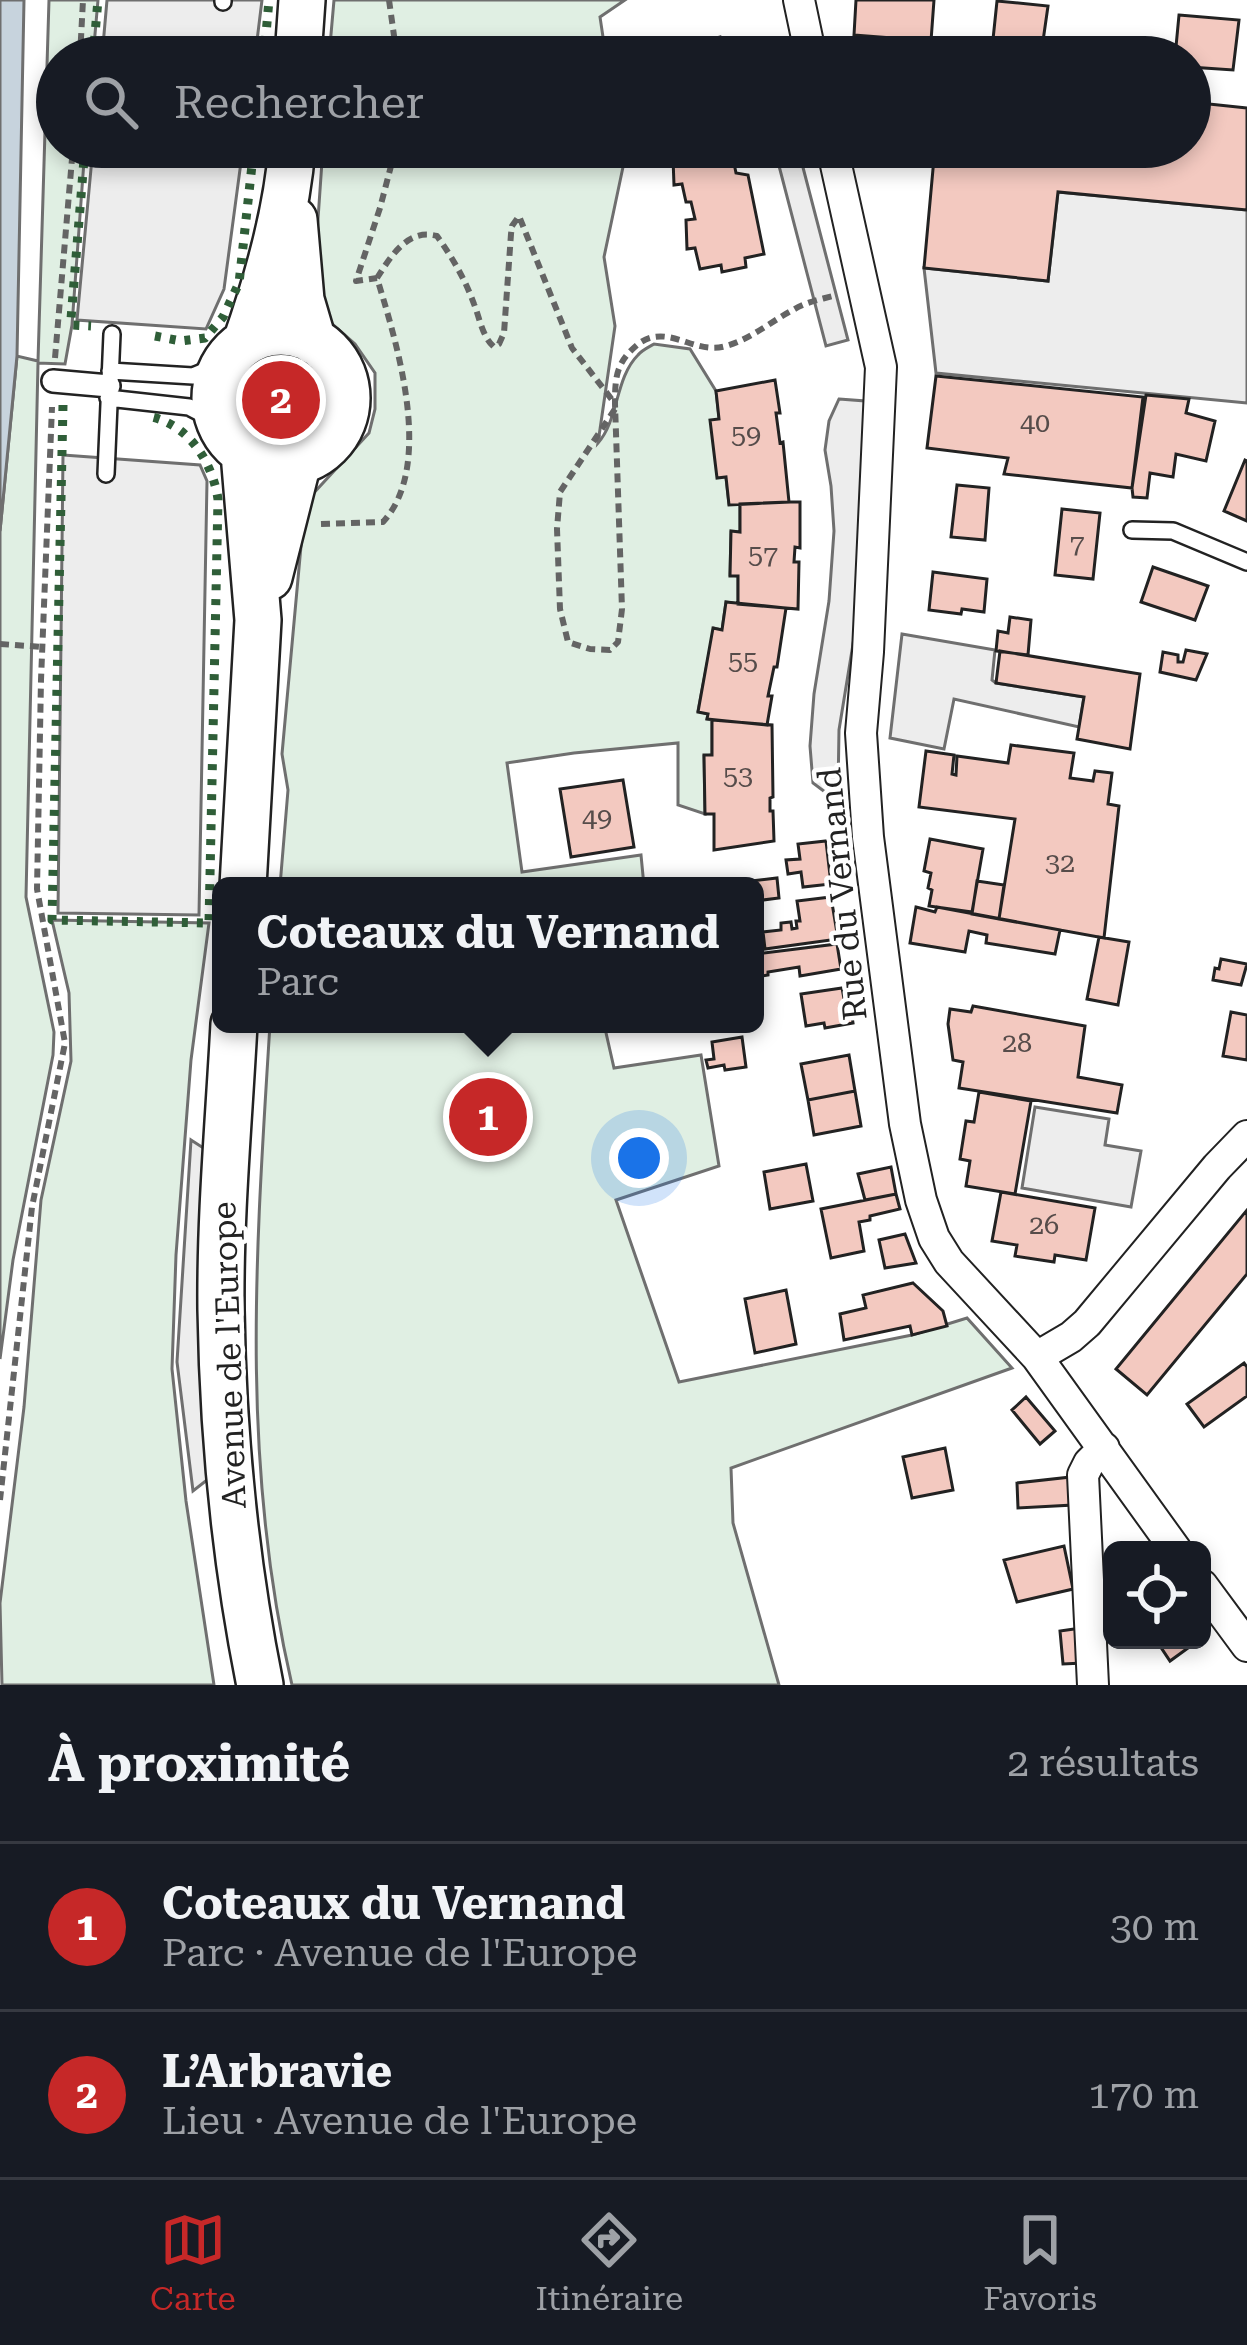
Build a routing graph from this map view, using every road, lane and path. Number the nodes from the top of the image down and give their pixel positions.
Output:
1 (83, 0) edge
2 (302, 0) edge
3 (389, 0) edge
4 (799, 0) edge
5 (81, 36) edge
6 (299, 36) edge
7 (394, 36) edge
8 (807, 36) edge
9 (71, 168) edge
10 (290, 168) edge
11 (291, 168) edge
12 (390, 168) edge
13 (837, 168) edge
14 (377, 278) junction
15 (864, 287) junction
16 (112, 334) dead end
17 (313, 341) junction
18 (235, 353) junction
19 (53, 382) junction
20 (109, 385) junction
21 (615, 406) junction
22 (232, 438) junction
23 (298, 462) junction
24 (106, 474) dead end
25 (282, 517) junction
26 (1132, 530) dead end
27 (1247, 562) edge
28 (259, 620) junction
29 (0, 644) edge
30 (43, 646) junction
31 (243, 877) edge
32 (233, 1033) edge
33 (1247, 1136) edge
34 (1037, 1357) junction
35 (1105, 1448) junction
36 (0, 1499) edge
37 (1170, 1541) edge
38 (1211, 1597) edge
39 (1247, 1646) edge
40 (260, 1685) edge
41 (1093, 1685) edge

1 - 5 path
2 - 6 main road
3 - 7 path
4 - 8 street
9 - 19 path
10 - 18 main road
11 - 17 main road
12 - 14 path
13 - 15 street, Rue du Vernand
14 - 21 path
14 - 25 path
15 - 21 path
15 - 34 street, Rue du Vernand
16 - 20 lane
17 - 18 main road
17 - 23 main road
18 - 20 lane
18 - 22 main road
19 - 20 street
19 - 30 path
20 - 22 lane
20 - 24 lane
21 - 21 path
22 - 23 main road
22 - 28 main road
23 - 25 main road
25 - 28 main road
26 - 27 lane
28 - 31 main road
29 - 30 path
30 - 36 path
32 - 40 main road, Avenue de l'Europe
33 - 34 street
34 - 35 street, Rue du Vernand
35 - 37 street, Rue du Vernand
35 - 41 street
38 - 39 street

